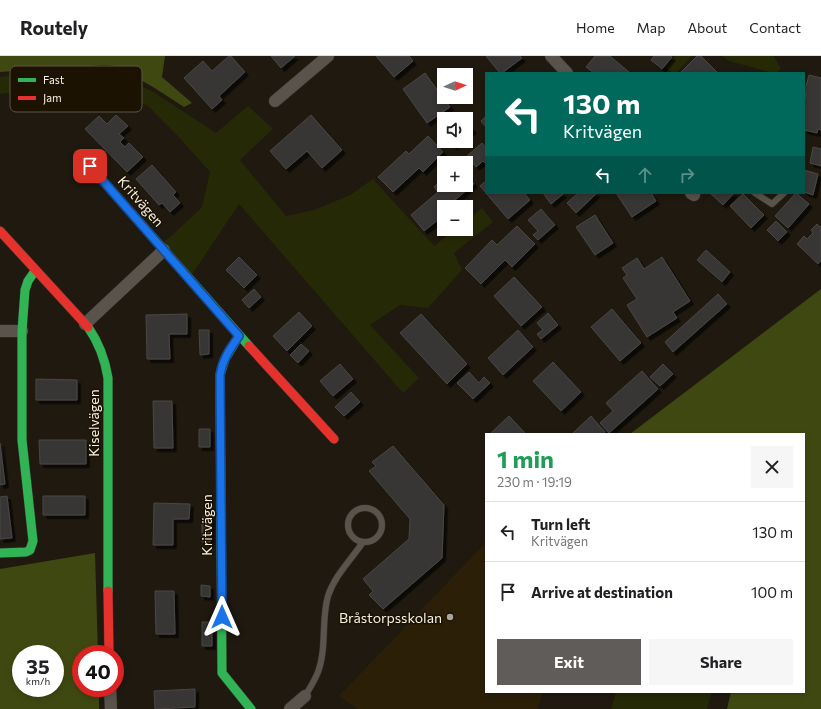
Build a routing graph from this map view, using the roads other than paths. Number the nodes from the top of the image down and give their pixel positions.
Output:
1 (328, 56) edge
2 (551, 56) edge
3 (565, 72) edge
4 (275, 101) dead end
5 (80, 154) dead end
6 (757, 194) edge
7 (783, 194) edge
8 (0, 231) edge
9 (164, 250) junction
10 (36, 270) junction
11 (84, 324) junction
12 (0, 331) edge
13 (22, 331) junction
14 (239, 336) junction
15 (334, 439) dead end
16 (362, 542) junction
17 (0, 553) edge
18 (109, 645) edge
19 (305, 696) joint
20 (110, 697) edge
21 (111, 709) edge
22 (251, 709) edge
23 (290, 709) edge

1 - 4 street
2 - 3 street
5 - 9 street, Kritvägen
6 - 7 lane
8 - 10 street, Kiselvägen
9 - 11 street
9 - 14 street, Kritvägen
10 - 11 street, Kiselvägen
10 - 13 street
11 - 18 street, Kiselvägen
12 - 13 street
13 - 17 street
14 - 15 street, Kritvägen
14 - 22 street, Kritvägen
16 - 16 lane
16 - 19 lane
19 - 23 street
20 - 21 street

